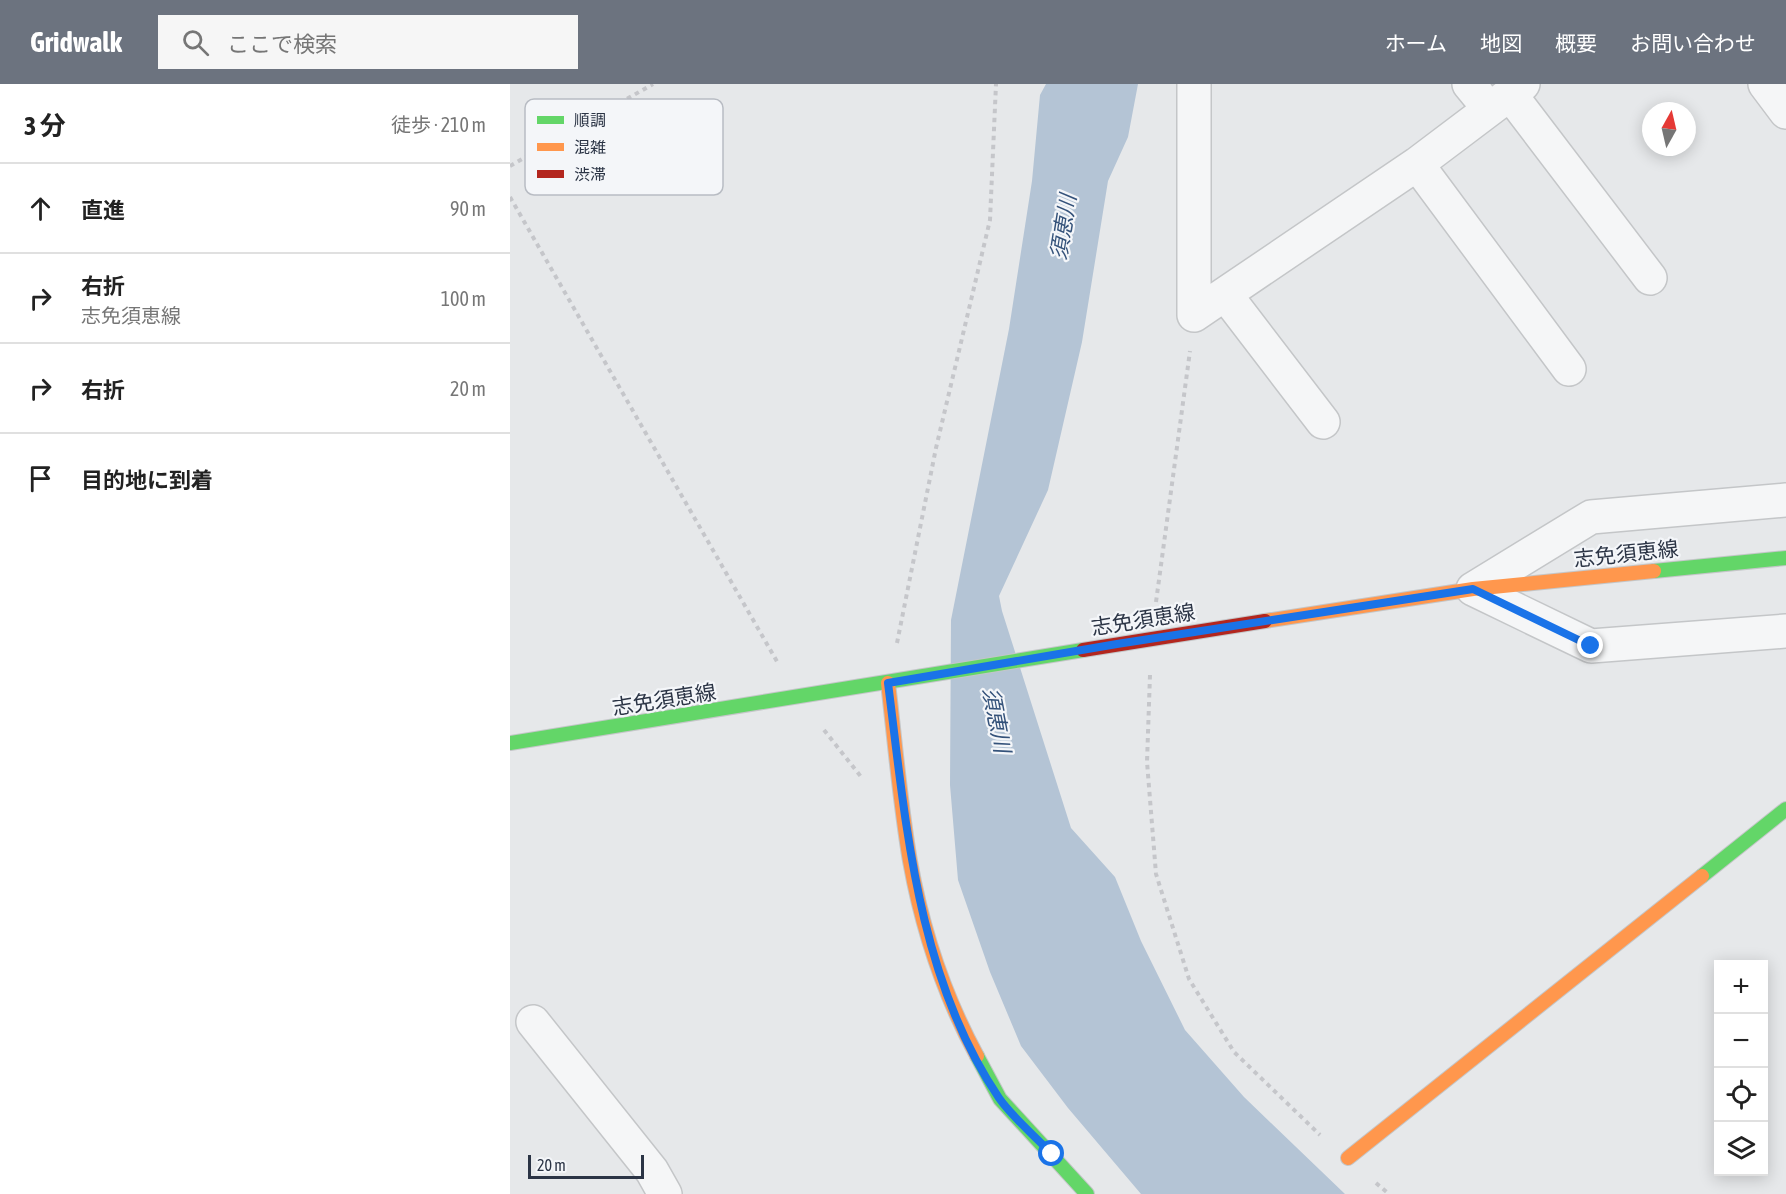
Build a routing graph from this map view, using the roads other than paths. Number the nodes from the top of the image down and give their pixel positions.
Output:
1 (1194, 84) edge
2 (1765, 84) edge
3 (1517, 89) edge
4 (1786, 112) edge
5 (1418, 164) junction
6 (1650, 278) dead end
7 (1225, 294) junction
8 (1569, 369) dead end
9 (1323, 422) dead end
10 (1786, 500) edge
11 (1786, 558) edge
12 (1473, 589) junction
13 (1786, 631) edge
14 (888, 683) junction
15 (510, 743) edge
16 (1786, 809) edge
17 (533, 1022) dead end
18 (1348, 1158) road end
19 (665, 1194) edge
20 (1087, 1194) edge

1 - 7 street
2 - 4 street
3 - 5 street
3 - 6 street
5 - 7 street
5 - 8 street
7 - 9 street
10 - 12 street
11 - 12 main road, 志免須恵線
12 - 13 street
12 - 14 main road, 志免須恵線
14 - 15 main road, 志免須恵線
14 - 20 main road
16 - 18 main road
17 - 19 street

